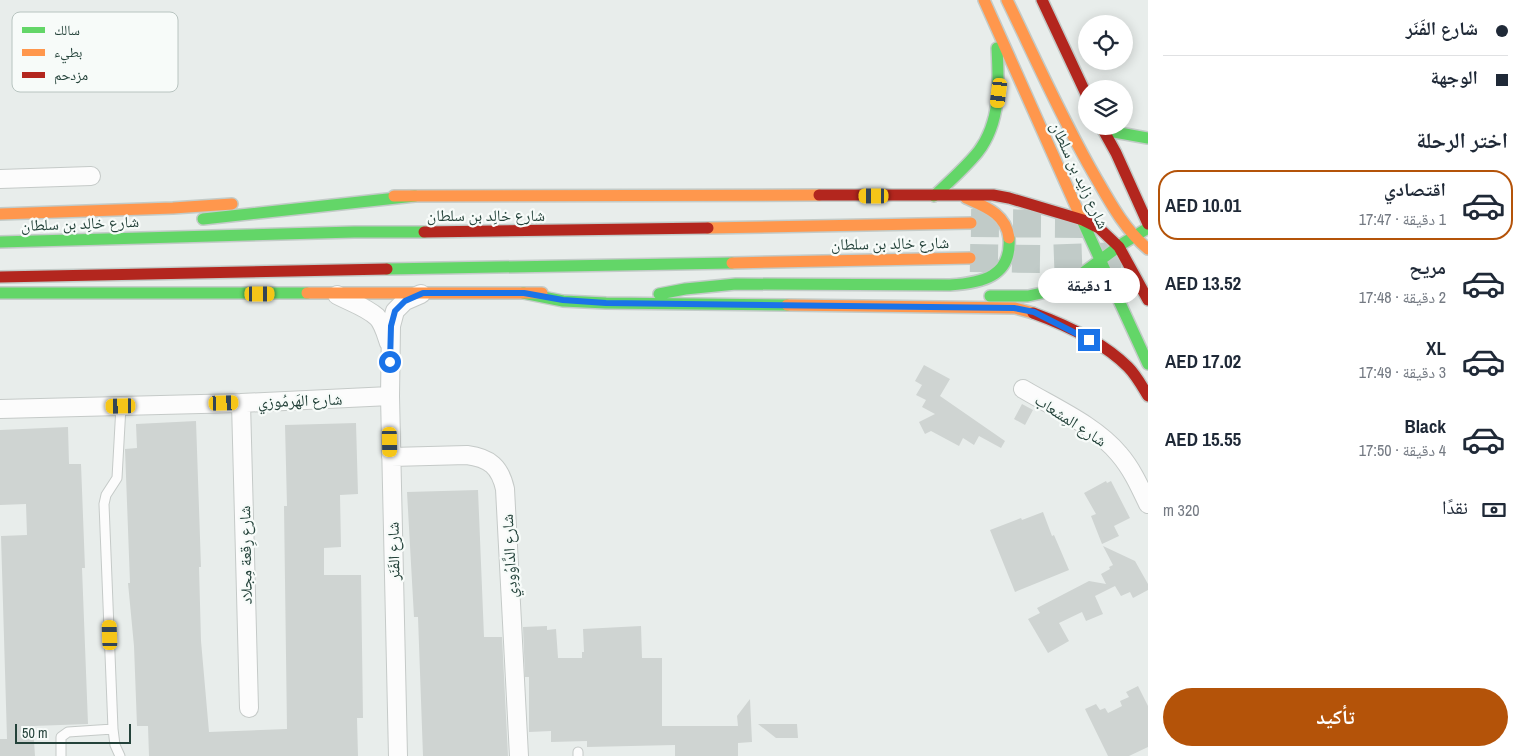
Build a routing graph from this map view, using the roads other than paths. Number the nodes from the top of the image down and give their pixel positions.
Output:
1 (984, 0) edge
2 (1007, 0) edge
3 (1042, 0) edge
4 (996, 29) junction
5 (1079, 80) edge
6 (1106, 135) edge
7 (1133, 135) edge
8 (1148, 138) edge
9 (91, 176) dead end
10 (0, 179) edge
11 (960, 195) junction
12 (415, 196) junction
13 (934, 196) junction
14 (0, 214) edge
15 (1083, 220) junction
16 (189, 221) dead end
17 (971, 223) tunnel mouth
18 (1148, 224) edge
19 (122, 227) dead end
20 (1148, 228) edge
21 (0, 234) edge
22 (1134, 236) junction
23 (0, 242) edge
24 (1119, 246) junction
25 (1148, 249) edge
26 (970, 258) tunnel mouth
27 (1102, 260) junction
28 (0, 277) edge
29 (0, 293) edge
30 (423, 293) junction
31 (524, 293) junction
32 (335, 294) junction
33 (659, 294) junction
34 (961, 296) dead end
35 (981, 296) dead end
36 (1148, 300) edge
37 (390, 346) junction
38 (1148, 364) edge
39 (1023, 389) dead end
40 (390, 396) junction
41 (1148, 396) edge
42 (241, 403) junction
43 (121, 406) junction
44 (0, 409) edge
45 (391, 458) junction
46 (1148, 504) edge
47 (249, 708) dead end
48 (113, 729) junction
49 (60, 756) edge
50 (120, 756) edge
51 (398, 756) edge
52 (519, 756) edge

1 - 4 main road, شارع زايد بن سلطان
2 - 22 main road
3 - 5 main road
4 - 13 main road
4 - 15 main road, شارع زايد بن سلطان
6 - 18 main road
7 - 8 main road
9 - 10 street
11 - 13 main road
11 - 15 main road
11 - 33 main road
12 - 13 main road
12 - 14 main road
12 - 16 main road
15 - 24 main road
15 - 27 main road, شارع زايد بن سلطان
17 - 23 main road, شارع خالِد بن سلطان
19 - 21 main road
20 - 22 main road
22 - 24 main road
22 - 25 main road
24 - 27 main road
24 - 36 main road
26 - 28 main road, شارع خالِد بن سلطان
27 - 35 main road
27 - 38 main road, شارع زايد بن سلطان
29 - 32 main road
30 - 31 main road
30 - 32 main road
30 - 37 street, شارع الفَنَر
31 - 33 main road
31 - 41 main road
32 - 37 street, شارع الفَنَر
33 - 34 main road
37 - 40 street, شارع الفَنَر
39 - 46 street, شارع المِشعاب
40 - 42 street, شارع الهَرمُوزي
40 - 45 street, شارع الفَنَر
42 - 43 street, شارع الهَرمُوزي
42 - 47 street, شارع رِقعة مِجلاد
43 - 44 street, شارع الهَرمُوزي
43 - 48 lane
45 - 51 street, شارع الفَنَر
45 - 52 street, شارع الدَّاوُودِي
48 - 49 lane
48 - 50 lane

